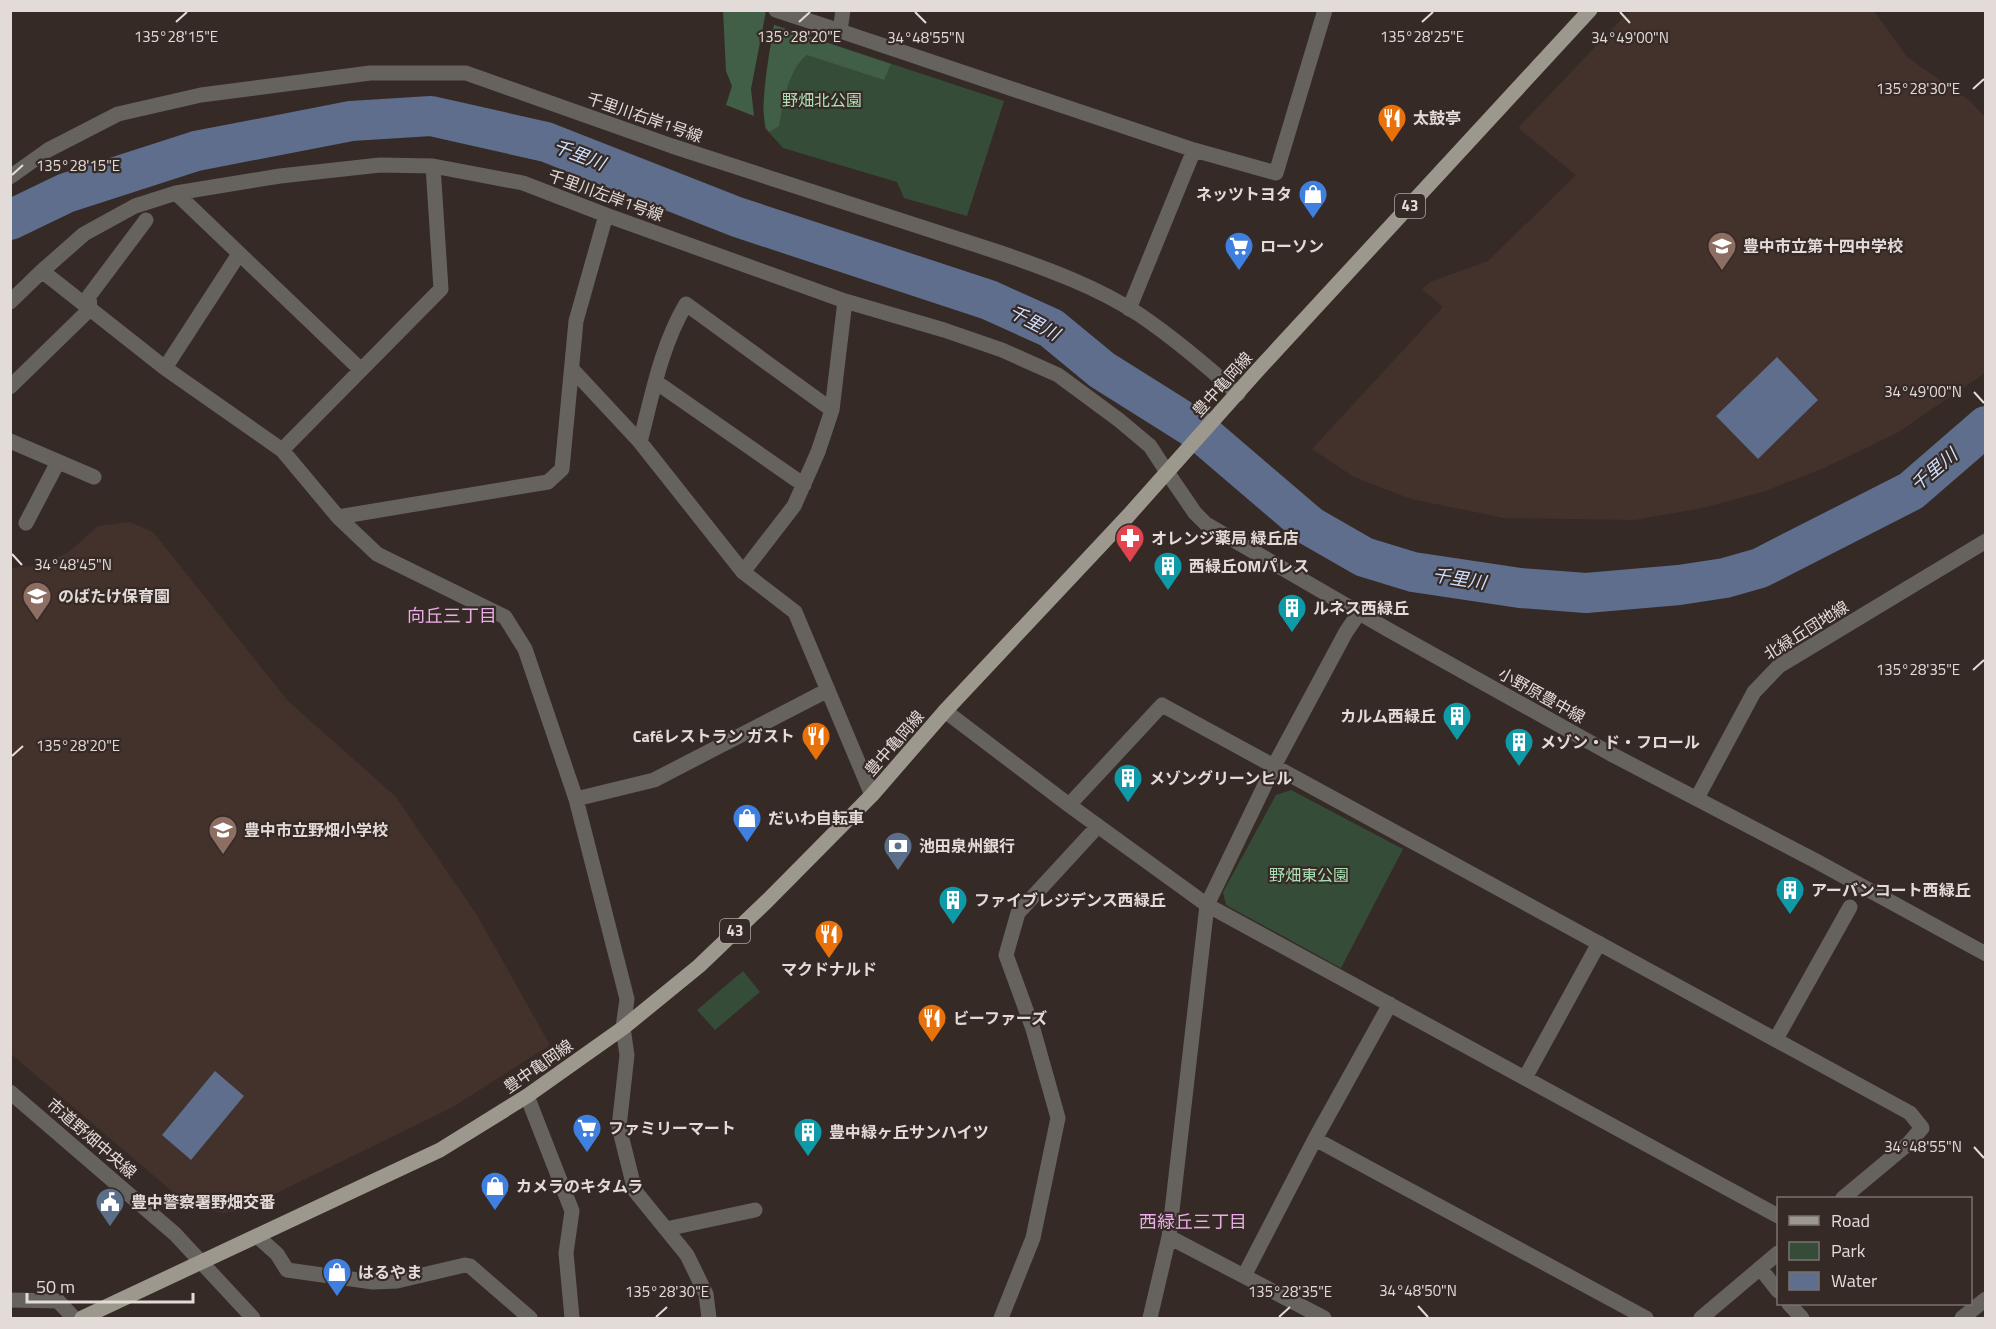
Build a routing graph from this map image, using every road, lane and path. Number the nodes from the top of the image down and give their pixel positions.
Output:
1 (776, 10) edge
2 (843, 10) edge
3 (1325, 10) edge
4 (1590, 10) edge
5 (840, 32) junction
6 (1194, 150) junction
7 (433, 166) junction
8 (10, 177) edge
9 (176, 193) junction
10 (606, 215) junction
11 (146, 220) dead end
12 (239, 254) junction
13 (42, 271) junction
14 (845, 301) junction
15 (10, 302) edge
16 (90, 309) junction
17 (1129, 309) junction
18 (165, 368) junction
19 (572, 369) junction
20 (361, 370) junction
21 (656, 382) junction
22 (10, 387) edge
23 (1234, 398) junction
24 (832, 410) junction
25 (10, 441) edge
26 (640, 442) junction
27 (282, 450) junction
28 (58, 462) junction
29 (1167, 472) junction
30 (94, 477) dead end
31 (804, 485) junction
32 (338, 517) junction
33 (26, 523) dead end
34 (1986, 541) edge
35 (743, 572) junction
36 (1359, 613) junction
37 (828, 690) junction
38 (945, 711) junction
39 (1274, 766) junction
40 (872, 795) junction
41 (576, 798) junction
42 (1697, 798) junction
43 (1069, 805) junction
44 (1098, 826) junction
45 (1208, 905) junction
46 (1850, 907) dead end
47 (1599, 944) junction
48 (1986, 954) edge
49 (1390, 1004) junction
50 (623, 1029) junction
51 (1776, 1039) junction
52 (1525, 1078) junction
53 (10, 1092) edge
54 (527, 1096) junction
55 (1314, 1138) junction
56 (1844, 1197) edge
57 (755, 1210) dead end
58 (1777, 1215) edge
59 (666, 1229) junction
60 (256, 1236) junction
61 (1169, 1237) junction
62 (1777, 1255) edge
63 (202, 1262) junction
64 (1760, 1268) junction
65 (1244, 1276) junction
66 (1777, 1289) edge
67 (1986, 1299) edge
68 (10, 1300) edge
69 (1790, 1305) edge
70 (74, 1318) edge
71 (82, 1318) edge
72 (253, 1318) edge
73 (530, 1318) edge
74 (572, 1318) edge
75 (709, 1318) edge
76 (1001, 1318) edge
77 (1149, 1318) edge
78 (1324, 1318) edge
79 (1647, 1318) edge
80 (1701, 1318) edge
81 (1802, 1318) edge
82 (1962, 1318) edge

1 - 5 street
2 - 5 street
3 - 6 street
4 - 23 main road, 豊中亀岡線 / 43
5 - 6 street
6 - 17 street
7 - 9 street, 千里川左岸1号線
7 - 10 street, 千里川左岸1号線
7 - 20 street
8 - 17 street, 千里川右岸1号線
9 - 12 street
9 - 13 street, 千里川左岸1号線
10 - 14 street, 千里川左岸1号線
10 - 19 street
11 - 16 street
12 - 18 street
12 - 20 street
13 - 15 street, 千里川左岸1号線
13 - 16 street
14 - 24 street
14 - 29 street, 千里川左岸1号線
16 - 18 street
16 - 22 street
17 - 23 street, 千里川右岸1号線
18 - 27 street
19 - 26 street
19 - 32 street
20 - 27 street
21 - 24 street
21 - 26 street
21 - 31 street
23 - 29 main road, 豊中亀岡線 / 43
24 - 31 street
25 - 28 street
26 - 35 street
27 - 32 street
28 - 30 street
28 - 33 street
29 - 36 street, 小野原豊中線
29 - 38 main road, 豊中亀岡線 / 43
31 - 35 street
32 - 41 street
34 - 42 street, 北緑丘団地線
35 - 37 street
36 - 39 street
36 - 42 street, 小野原豊中線
37 - 40 street
37 - 41 street
38 - 40 main road, 豊中亀岡線 / 43
38 - 43 street
39 - 43 street
39 - 45 street
39 - 47 street
40 - 50 main road, 豊中亀岡線 / 43
41 - 50 street
42 - 48 street, 小野原豊中線
43 - 44 street
44 - 45 street
44 - 76 street
45 - 49 street
45 - 61 street
46 - 51 street
47 - 51 street
47 - 52 street
49 - 52 street
49 - 55 street
50 - 54 main road, 豊中亀岡線 / 43
50 - 59 street
51 - 56 street
52 - 58 street
53 - 63 street, 市道野畑中央線
54 - 60 main road, 豊中亀岡線 / 43
54 - 74 street
55 - 65 street
55 - 79 street
57 - 59 street
59 - 75 street
60 - 63 main road, 豊中亀岡線 / 43
60 - 73 street
61 - 65 street
61 - 77 street
62 - 64 street
63 - 71 main road, 豊中亀岡線 / 43
63 - 72 street, 市道野畑中央線
64 - 66 street
64 - 80 street
65 - 78 street
67 - 82 street
68 - 70 street
69 - 81 street

